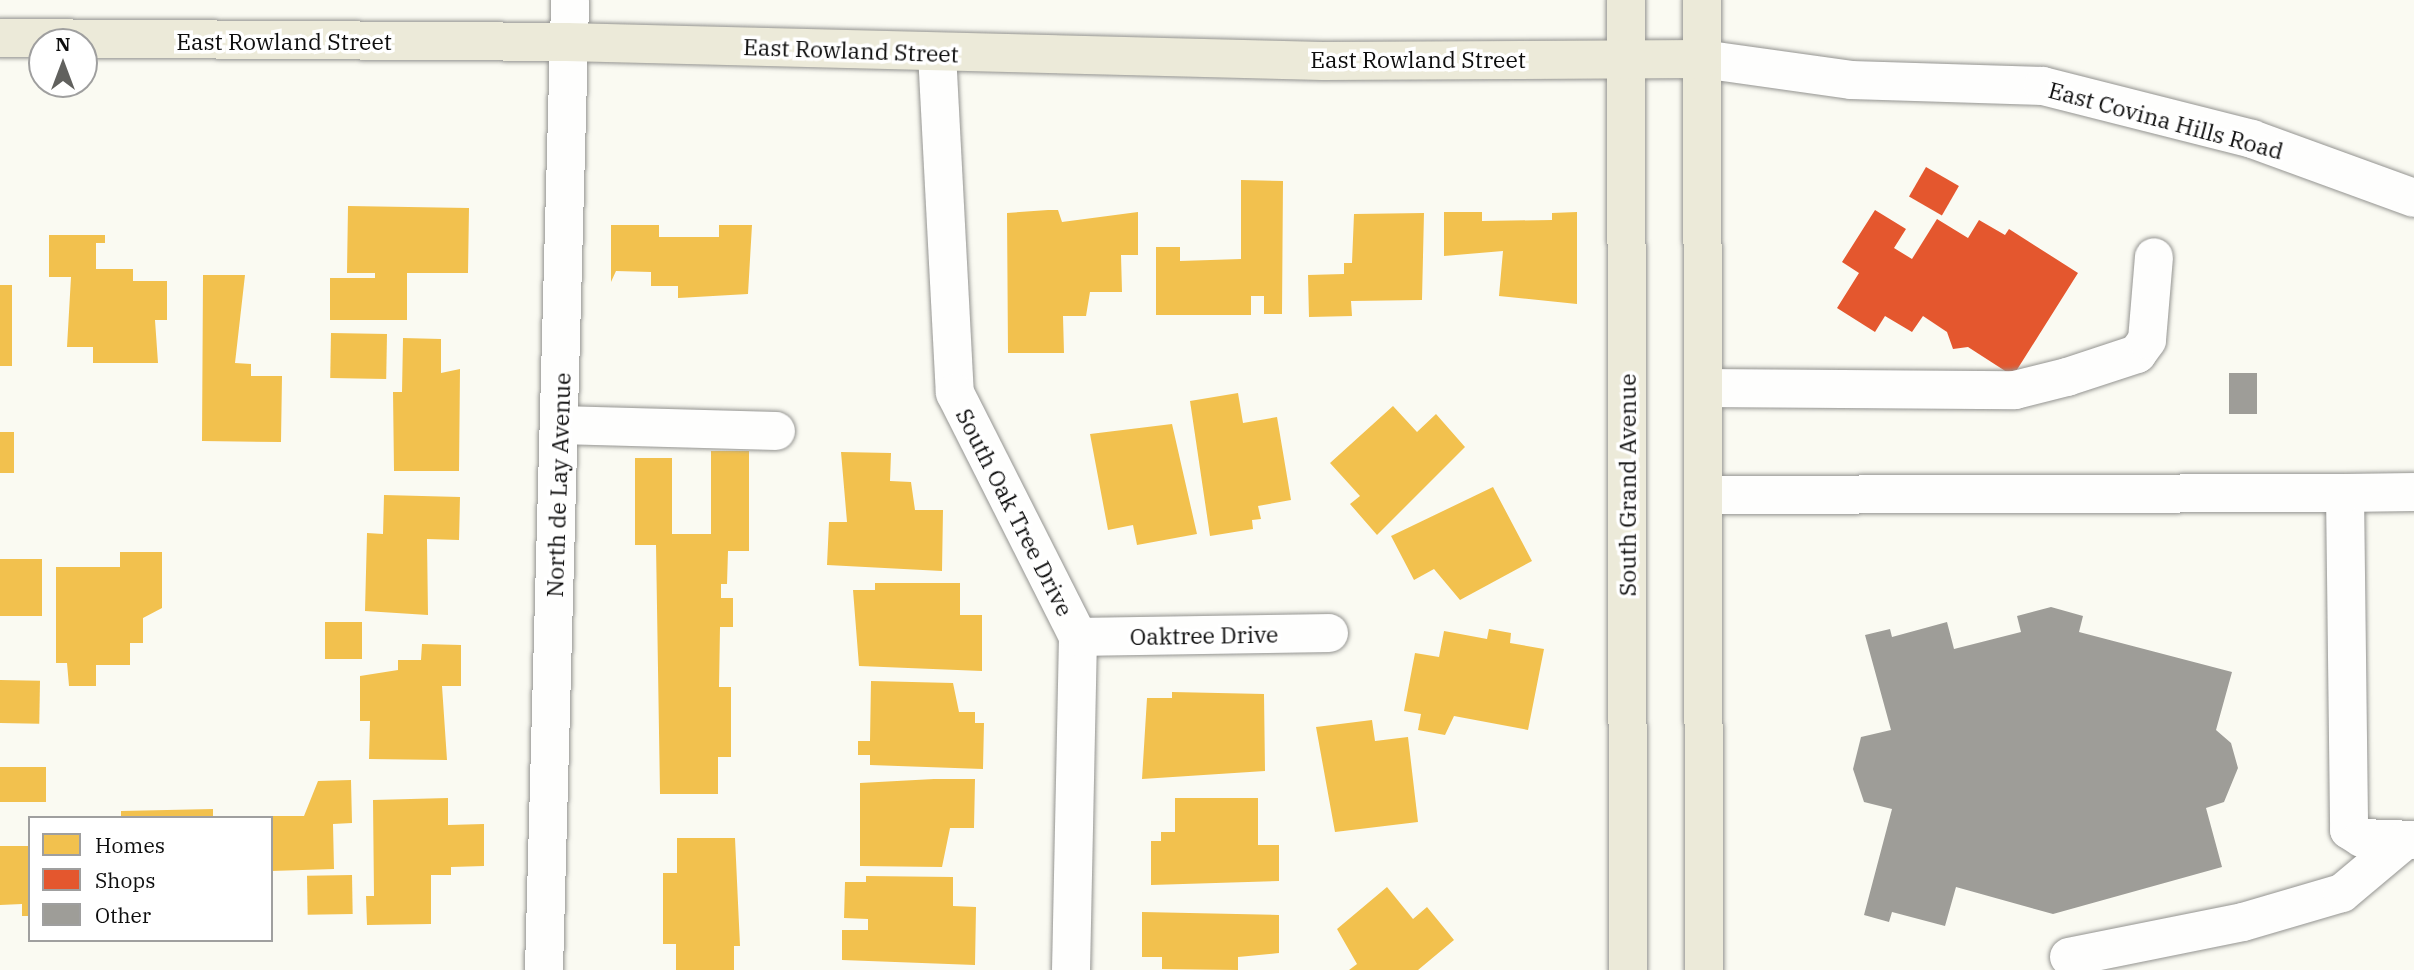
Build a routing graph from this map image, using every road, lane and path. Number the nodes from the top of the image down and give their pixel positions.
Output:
1 (570, 0) edge
2 (1626, 0) edge
3 (1702, 0) edge
4 (0, 38) edge
5 (566, 42) junction
6 (937, 53) junction
7 (1627, 58) junction
8 (1702, 59) junction
9 (2414, 198) edge
10 (2154, 257) dead end
11 (1703, 388) junction
12 (560, 425) junction
13 (776, 432) dead end
14 (2414, 492) edge
15 (2345, 493) junction
16 (1703, 495) junction
17 (1329, 633) dead end
18 (1078, 638) junction
19 (2409, 841) edge
20 (2068, 957) dead end
21 (544, 970) edge
22 (1071, 970) edge
23 (1628, 970) edge
24 (1704, 970) edge

1 - 5 street, North de Lay Avenue
2 - 7 main road, South Grand Avenue
3 - 8 main road
4 - 5 main road, East Rowland Street
5 - 6 main road, East Rowland Street
5 - 12 street, North de Lay Avenue
6 - 7 main road, East Rowland Street
6 - 18 street, South Oak Tree Drive
7 - 8 main road, East Rowland Street
7 - 23 main road, South Grand Avenue
8 - 9 street, East Covina Hills Road
8 - 11 main road
10 - 11 street
11 - 16 main road
12 - 13 street
12 - 21 street, North de Lay Avenue
14 - 15 street
15 - 16 street
15 - 19 street
16 - 24 main road
17 - 18 street, Oaktree Drive
18 - 22 street, South Oak Tree Drive
19 - 20 street

